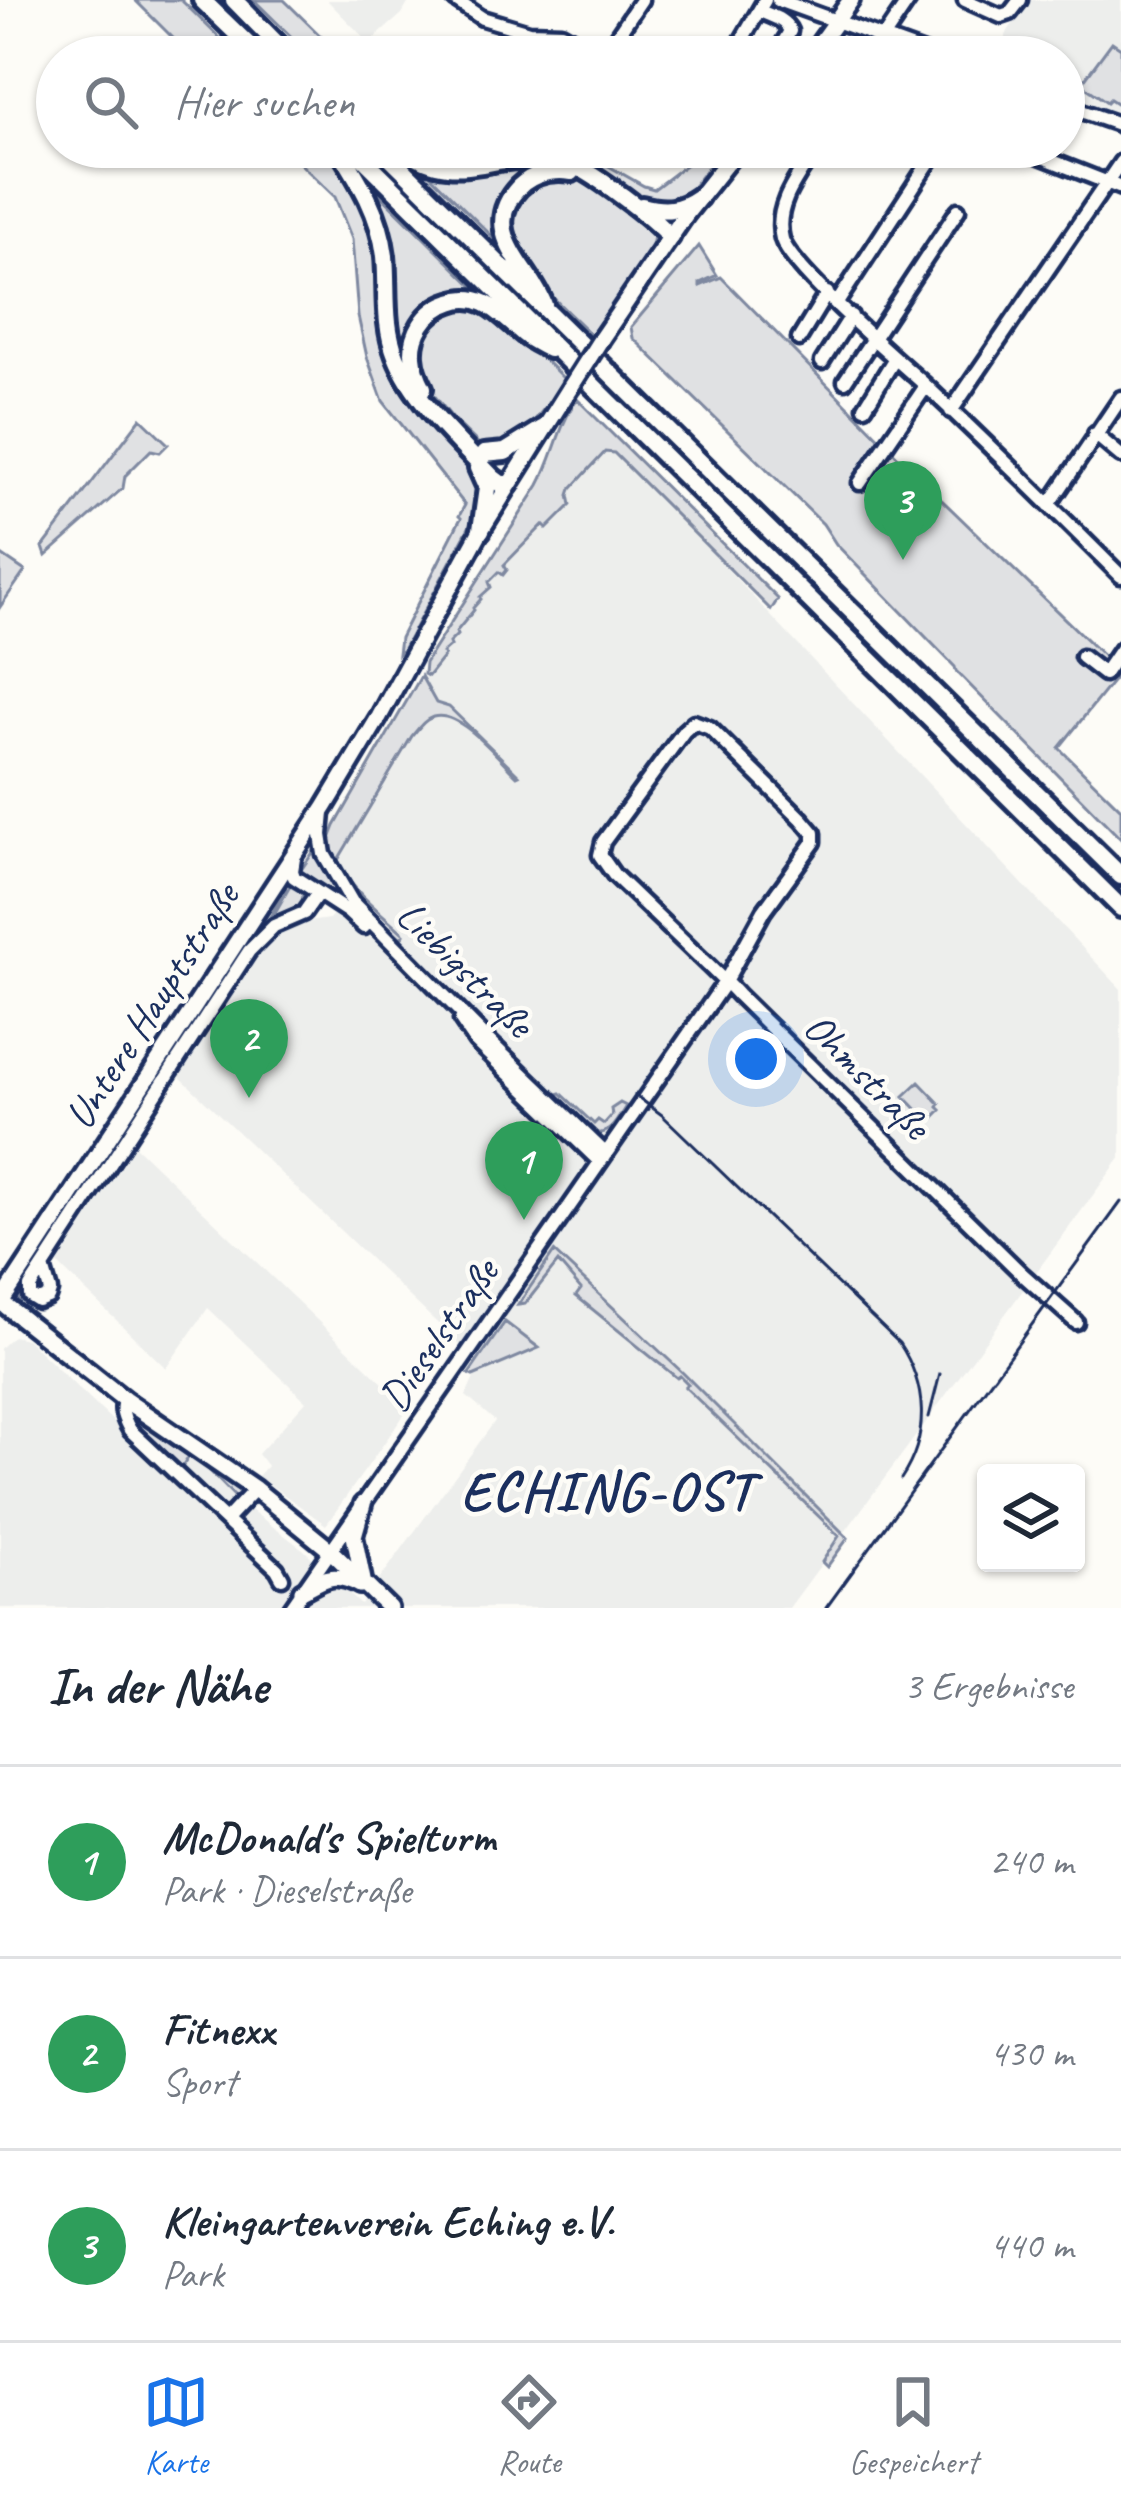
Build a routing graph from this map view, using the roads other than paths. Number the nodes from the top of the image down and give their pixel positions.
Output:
1 (202, 0) edge
2 (234, 0) edge
3 (455, 0) edge
4 (641, 0) edge
5 (778, 0) edge
6 (851, 0) edge
7 (909, 0) edge
8 (965, 0) edge
9 (1020, 0) edge
10 (800, 3) edge
11 (763, 6) edge
12 (838, 20) junction
13 (239, 36) edge
14 (269, 36) edge
15 (566, 36) edge
16 (617, 36) edge
17 (745, 36) edge
18 (787, 36) edge
19 (826, 36) edge
20 (883, 36) joint
21 (1085, 112) edge
22 (1121, 125) edge
23 (1121, 162) edge
24 (351, 168) edge
25 (373, 168) edge
26 (401, 168) edge
27 (579, 168) edge
28 (722, 168) edge
29 (804, 168) edge
30 (924, 168) edge
31 (1071, 168) edge
32 (589, 175) junction
33 (1114, 185) edge
34 (699, 197) junction
35 (630, 202) junction
36 (658, 210) junction
37 (958, 210) dead end
38 (672, 234) junction
39 (832, 297) junction
40 (547, 311) junction
41 (850, 316) junction
42 (872, 337) junction
43 (799, 339) dead end
44 (566, 357) junction
45 (895, 358) junction
46 (822, 362) dead end
47 (845, 381) dead end
48 (926, 386) junction
49 (1121, 398) edge
50 (865, 407) dead end
51 (951, 411) junction
52 (542, 430) junction
53 (1095, 434) junction
54 (478, 455) junction
55 (1121, 456) edge
56 (860, 483) dead end
57 (509, 484) junction
58 (1049, 505) junction
59 (481, 530) junction
60 (1121, 576) edge
61 (1121, 650) edge
62 (1082, 657) dead end
63 (325, 806) junction
64 (296, 851) junction
65 (614, 874) joint
66 (1121, 876) edge
67 (294, 877) junction
68 (272, 888) junction
69 (318, 893) junction
70 (1121, 908) edge
71 (725, 982) junction
72 (603, 1158) junction
73 (43, 1267) dead end
74 (1, 1303) edge
75 (1076, 1322) dead end
76 (4, 1326) dead end
77 (34, 1328) junction
78 (125, 1400) junction
79 (254, 1489) junction
80 (363, 1504) junction
81 (226, 1520) junction
82 (331, 1551) junction
83 (282, 1578) dead end
84 (369, 1588) junction
85 (302, 1591) junction
86 (291, 1608) edge
87 (389, 1608) edge

1 - 13 highway
2 - 14 highway
3 - 15 street
4 - 16 street
5 - 10 street
6 - 12 main road
7 - 20 street
8 - 9 street
10 - 12 street
11 - 17 street
11 - 18 street
12 - 19 main road
12 - 20 street
21 - 22 street
23 - 33 street
24 - 54 highway
25 - 44 highway
26 - 40 highway
27 - 32 highway
28 - 34 main road
29 - 39 street
30 - 39 street
31 - 33 street
32 - 35 highway
32 - 40 highway
33 - 51 street
34 - 36 highway
34 - 38 main road
35 - 36 highway
35 - 38 highway
36 - 38 highway
37 - 42 street
38 - 52 main road, Untere Hauptstraße, bridge
39 - 41 street
39 - 43 street
40 - 66 highway
41 - 42 street
41 - 46 street
42 - 45 street
42 - 47 street
44 - 54 highway
44 - 70 highway
45 - 48 street
45 - 50 street
48 - 51 street
48 - 56 street
49 - 53 street
51 - 58 street
52 - 54 highway
52 - 57 main road, Untere Hauptstraße
53 - 55 street
53 - 58 street
54 - 57 highway
54 - 59 highway
57 - 59 main road, Untere Hauptstraße
58 - 60 street
59 - 63 main road, Untere Hauptstraße
61 - 62 street
63 - 64 main road, Untere Hauptstraße
63 - 72 street, Liebigstraße
64 - 67 street
64 - 68 main road, Untere Hauptstraße
65 - 71 street, Ohmstraße
65 - 71 street, Dieselstraße
67 - 68 street
67 - 69 street, Liebigstraße
68 - 74 main road, Untere Hauptstraße
69 - 72 street, Liebigstraße
69 - 73 street
71 - 72 street, Dieselstraße
71 - 75 street, Ohmstraße
72 - 80 street, Dieselstraße
74 - 77 main road
76 - 77 main road
77 - 78 main road
78 - 79 main road
78 - 81 street
79 - 81 street
79 - 82 main road
80 - 82 street, Dieselstraße
80 - 84 main road
81 - 83 street
82 - 84 main road
82 - 85 street, Dieselstraße
84 - 85 main road
84 - 87 main road
85 - 86 street, Dieselstraße

